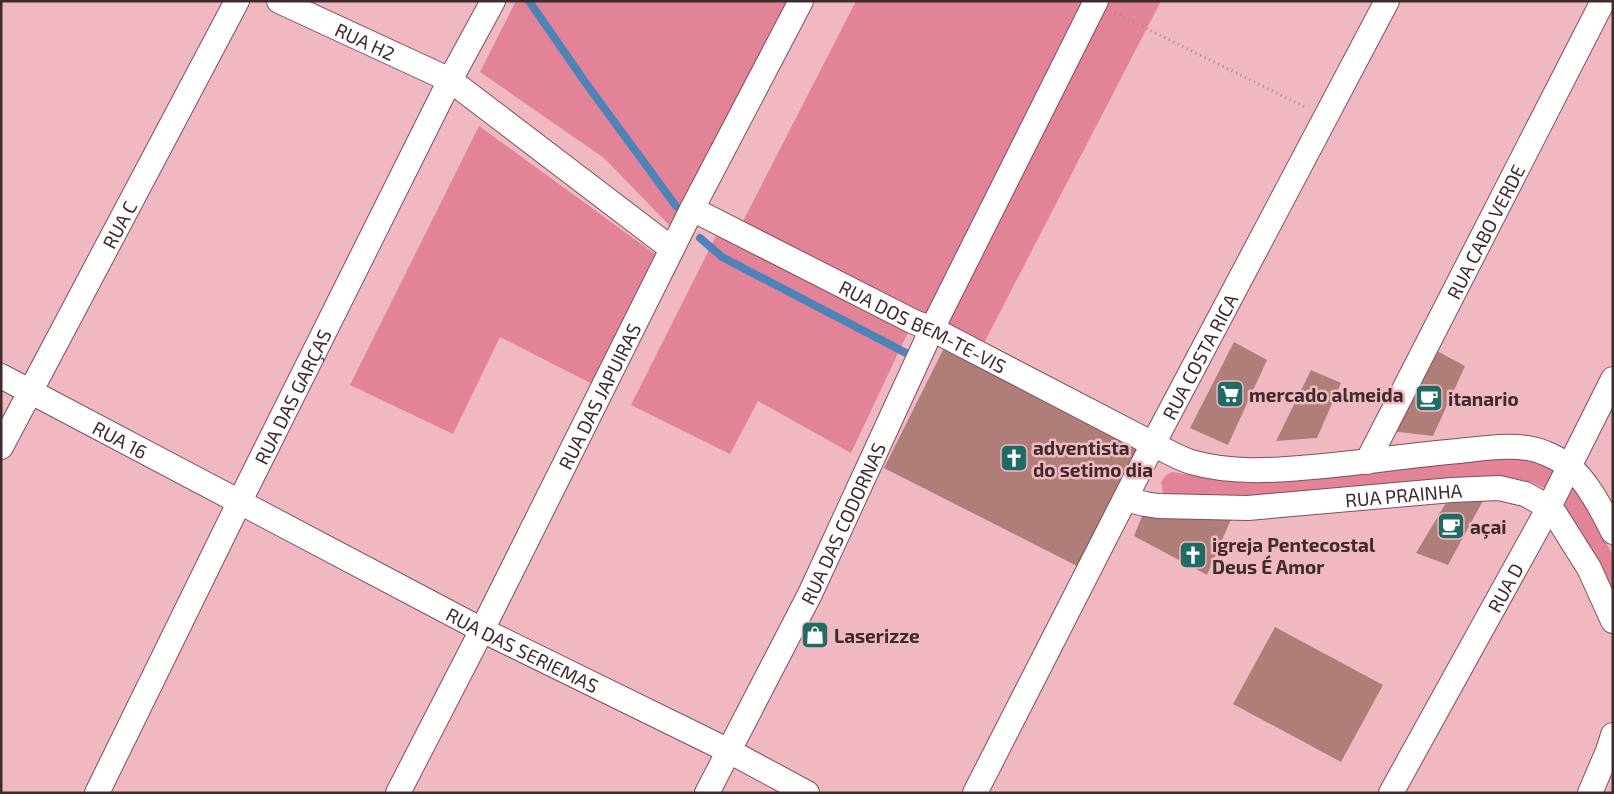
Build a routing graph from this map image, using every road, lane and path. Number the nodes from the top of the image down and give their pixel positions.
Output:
1 (237, 1) edge
2 (279, 1) edge
3 (493, 1) edge
4 (802, 1) edge
5 (1387, 1) edge
6 (1603, 1) edge
7 (1096, 2) edge
8 (450, 80) junction
9 (1325, 118) junction
10 (692, 209) junction
11 (672, 249) junction
12 (932, 329) junction
13 (1, 376) edge
14 (1613, 379) edge
15 (30, 391) junction
16 (1153, 444) junction
17 (1, 447) edge
18 (1366, 462) junction
19 (1569, 467) junction
20 (1125, 499) junction
21 (239, 503) junction
22 (1548, 508) junction
23 (1613, 532) edge
24 (1613, 621) edge
25 (482, 630) junction
26 (1613, 735) edge
27 (729, 751) junction
28 (97, 793) edge
29 (398, 793) edge
30 (707, 793) edge
31 (807, 793) edge
32 (975, 793) edge
33 (1391, 793) edge
34 (1590, 793) edge

1 - 15 street, RUA C
2 - 8 street, RUA H2
3 - 8 street, RUA DAS GARÇAS
4 - 10 street, RUA DAS JAPUIRAS
5 - 9 street, RUA COSTA RICA
6 - 18 street, RUA CABO VERDE
7 - 9 path
7 - 12 street, RUA DAS CODORNAS
8 - 11 street, RUA H2
8 - 21 street, RUA DAS GARÇAS
9 - 16 street, RUA COSTA RICA
10 - 11 street, RUA DAS JAPUIRAS
10 - 12 street, RUA DOS BEM-TE-VIS
11 - 25 street, RUA DAS JAPUIRAS
12 - 16 street, RUA DOS BEM-TE-VIS
12 - 27 street, RUA DAS CODORNAS
13 - 15 street, RUA 16
14 - 19 street, RUA D
15 - 17 street, RUA C
15 - 21 street, RUA 16
16 - 18 street, RUA PRAINHA
16 - 20 street, RUA COSTA RICA
18 - 19 street, RUA PRAINHA
19 - 22 street, RUA D
19 - 23 street, RUA PRAINHA
20 - 22 street, RUA PRAINHA
20 - 32 street, RUA COSTA RICA
21 - 25 street, RUA DAS SERIEMAS
21 - 28 street, RUA DAS GARÇAS
22 - 24 street, RUA PRAINHA
22 - 33 street, RUA D
25 - 27 street, RUA DAS SERIEMAS
25 - 29 street, RUA DAS JAPUIRAS
26 - 34 street
27 - 30 street, RUA DAS CODORNAS
27 - 31 street, RUA DAS SERIEMAS

